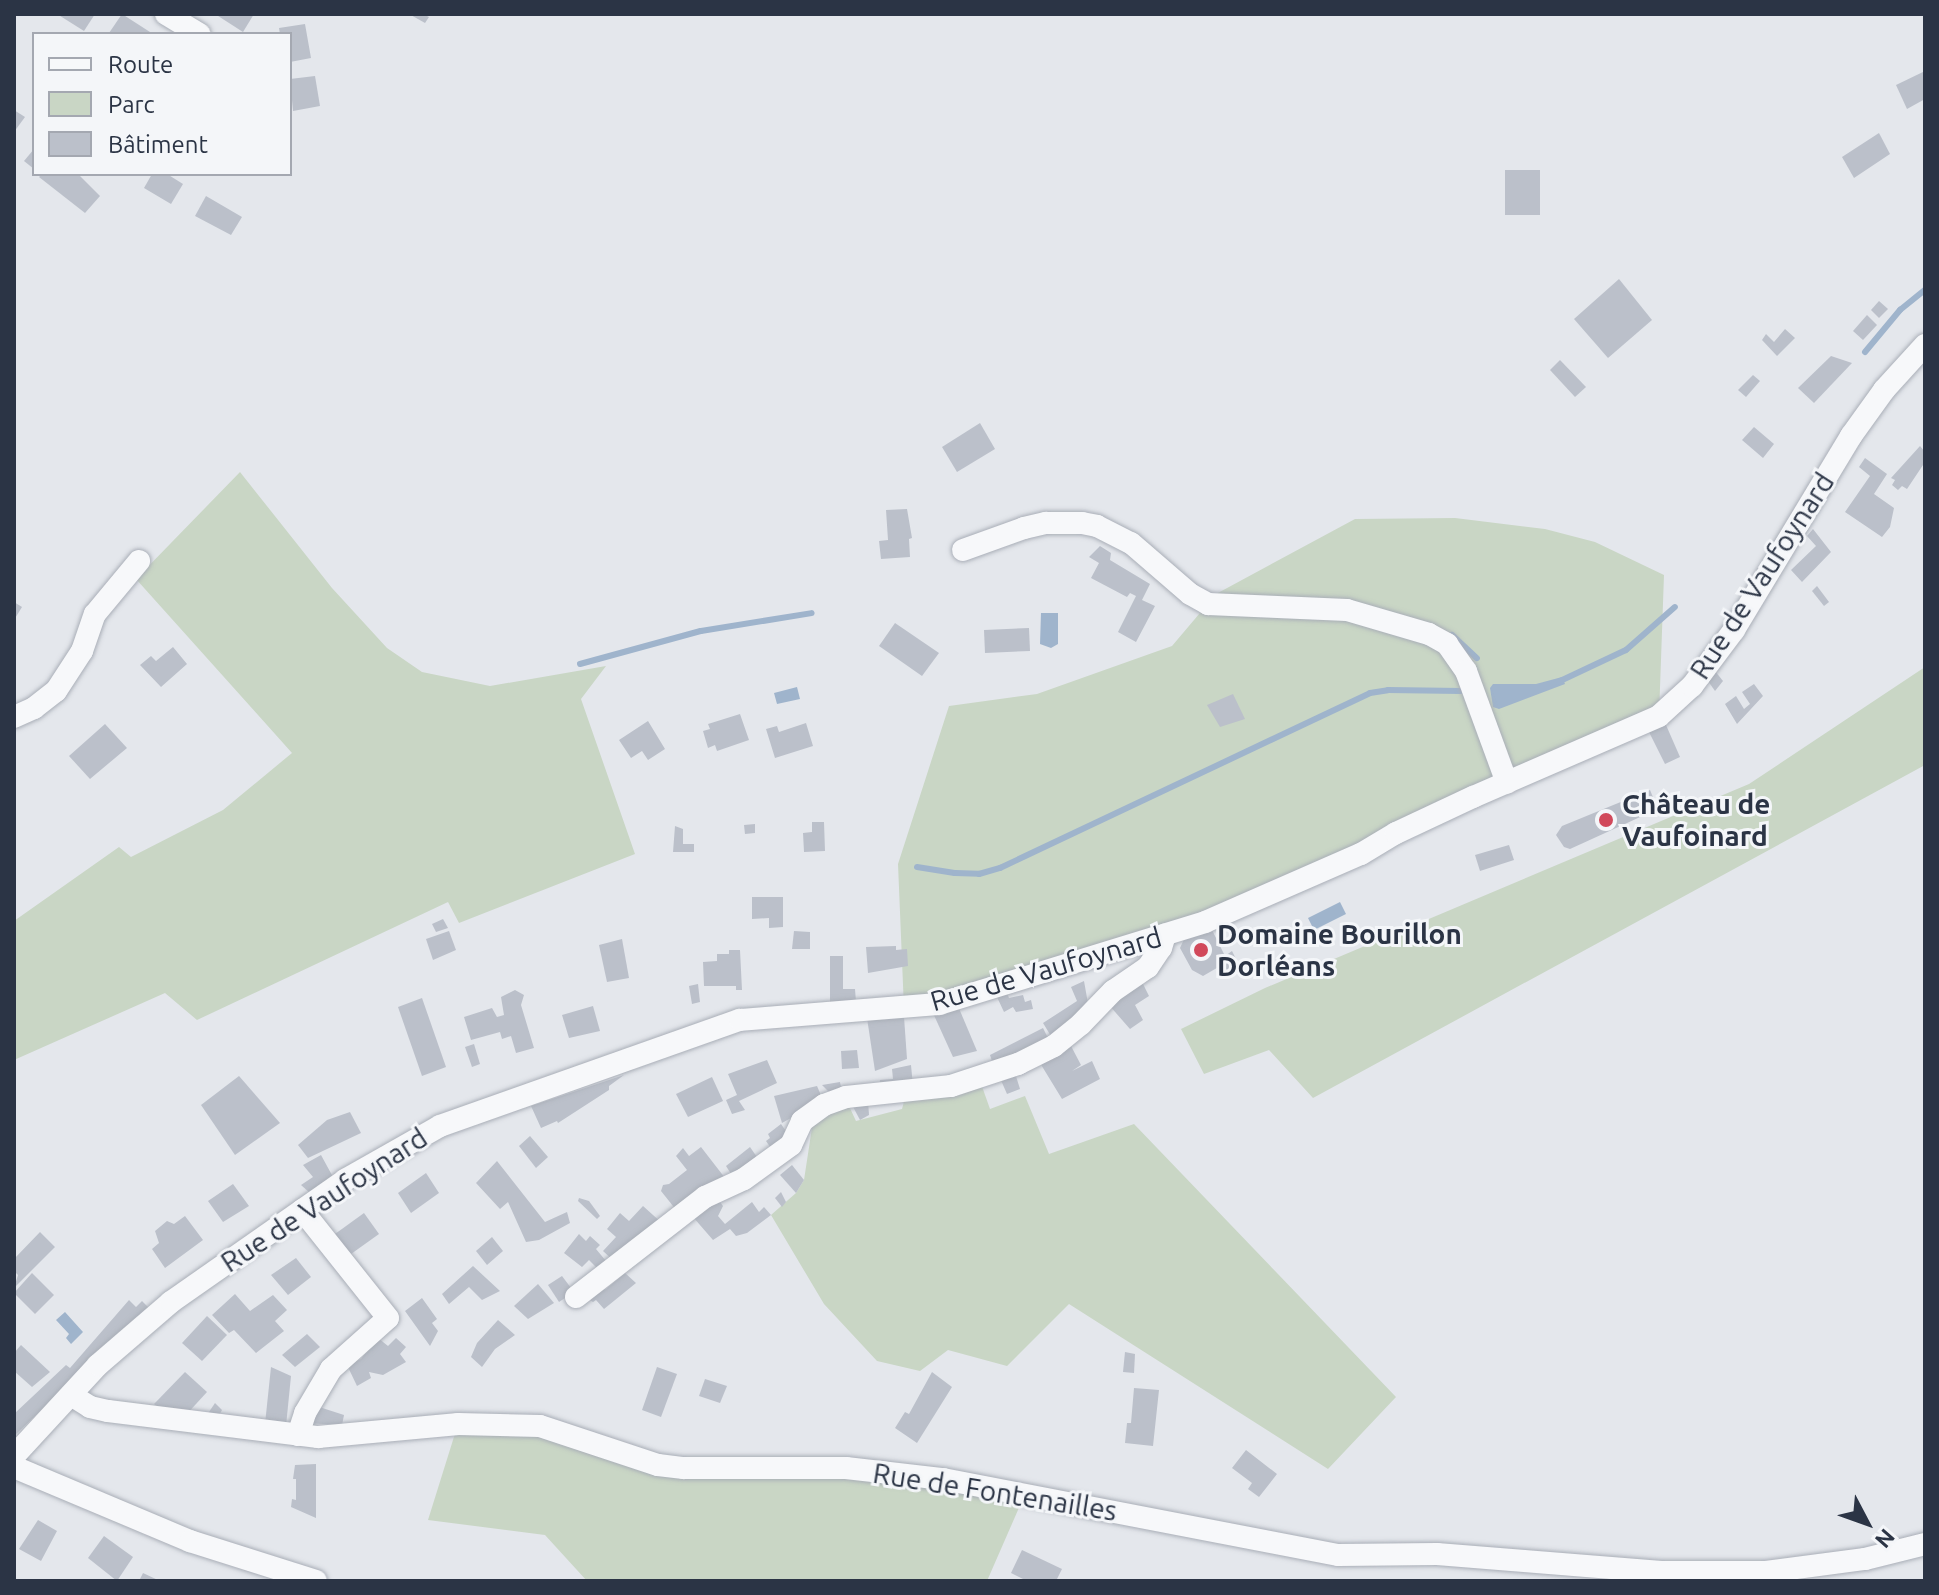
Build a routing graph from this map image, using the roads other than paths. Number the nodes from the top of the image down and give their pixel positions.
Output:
1 (166, 14) edge
2 (196, 32) edge
3 (1925, 345) edge
4 (963, 550) dead end
5 (139, 561) dead end
6 (14, 717) edge
7 (1507, 783) junction
8 (1165, 935) junction
9 (302, 1210) junction
10 (576, 1297) dead end
11 (71, 1395) junction
12 (298, 1435) junction
13 (14, 1456) edge
14 (14, 1467) edge
15 (1925, 1544) edge
16 (316, 1581) edge

1 - 2 street
3 - 7 street, Rue de Vaufoynard
4 - 7 street
5 - 6 street
7 - 8 street, Rue de Vaufoynard
8 - 9 street, Rue de Vaufoynard
8 - 10 street
9 - 11 street, Rue de Vaufoynard
9 - 12 street
11 - 12 street, Rue de Fontenailles
11 - 13 street, Rue de Vaufoynard
12 - 15 street, Rue de Fontenailles
14 - 16 street

